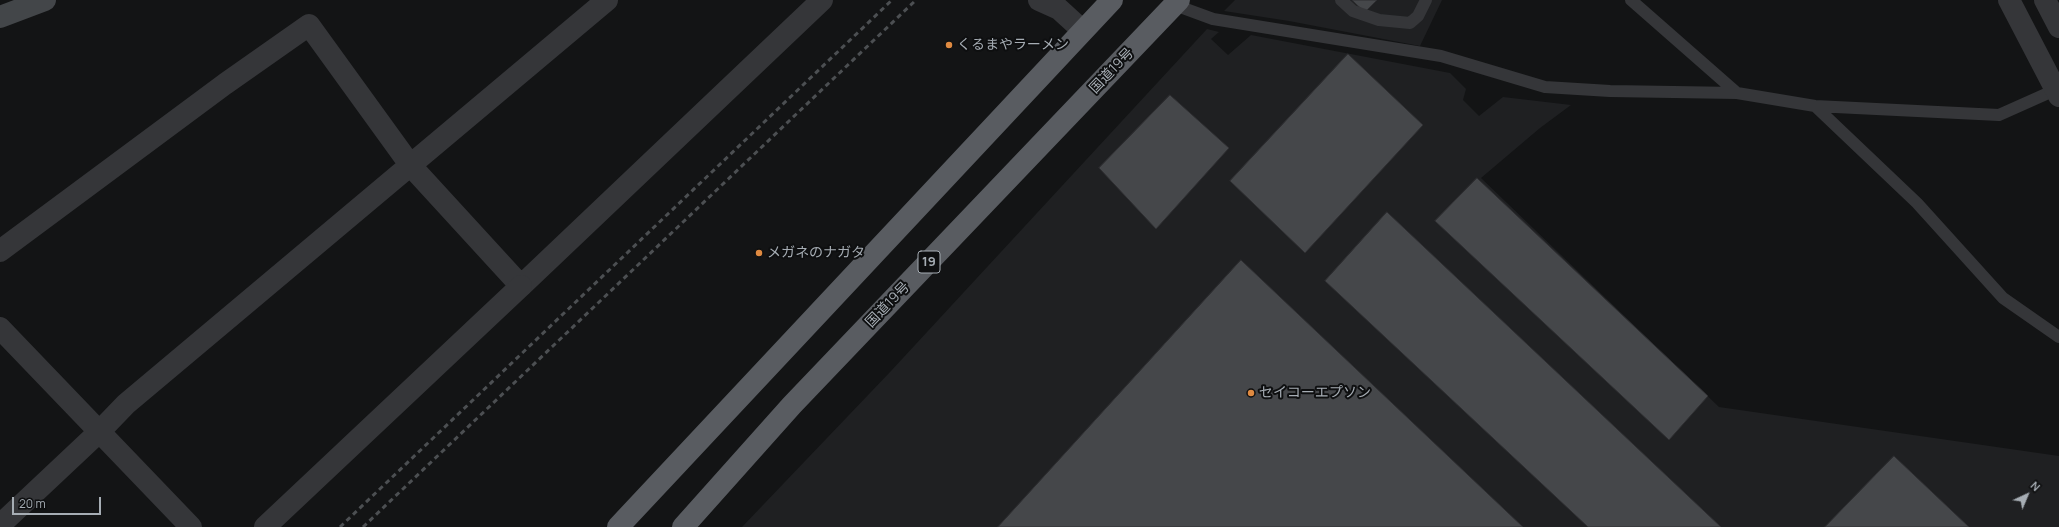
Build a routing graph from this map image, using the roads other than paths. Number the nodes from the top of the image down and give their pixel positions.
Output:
1 (46, 0) edge
2 (607, 0) edge
3 (822, 0) edge
4 (1039, 0) edge
5 (1112, 0) edge
6 (1341, 0) edge
7 (1426, 0) edge
8 (1631, 0) edge
9 (2009, 0) edge
10 (2045, 0) edge
11 (1177, 2) edge
12 (0, 17) edge
13 (2059, 27) edge
14 (1082, 30) junction
15 (1737, 93) junction
16 (2057, 93) edge
17 (1815, 106) junction
18 (411, 166) junction
19 (0, 251) edge
20 (521, 286) junction
21 (0, 328) edge
22 (2059, 337) edge
23 (100, 431) junction
24 (0, 525) edge
25 (191, 527) edge
26 (265, 527) edge
27 (618, 527) edge
28 (683, 527) edge

1 - 12 main road
2 - 18 street
3 - 20 street
4 - 14 street
5 - 14 highway
6 - 7 lane
8 - 15 lane
9 - 16 street
10 - 13 street
11 - 15 lane
11 - 28 highway, 国道19号 / 19
14 - 27 highway
15 - 17 lane
16 - 17 lane
17 - 22 lane
18 - 19 street
18 - 20 street
18 - 23 street
20 - 26 street
21 - 23 street
23 - 24 street
23 - 25 street

